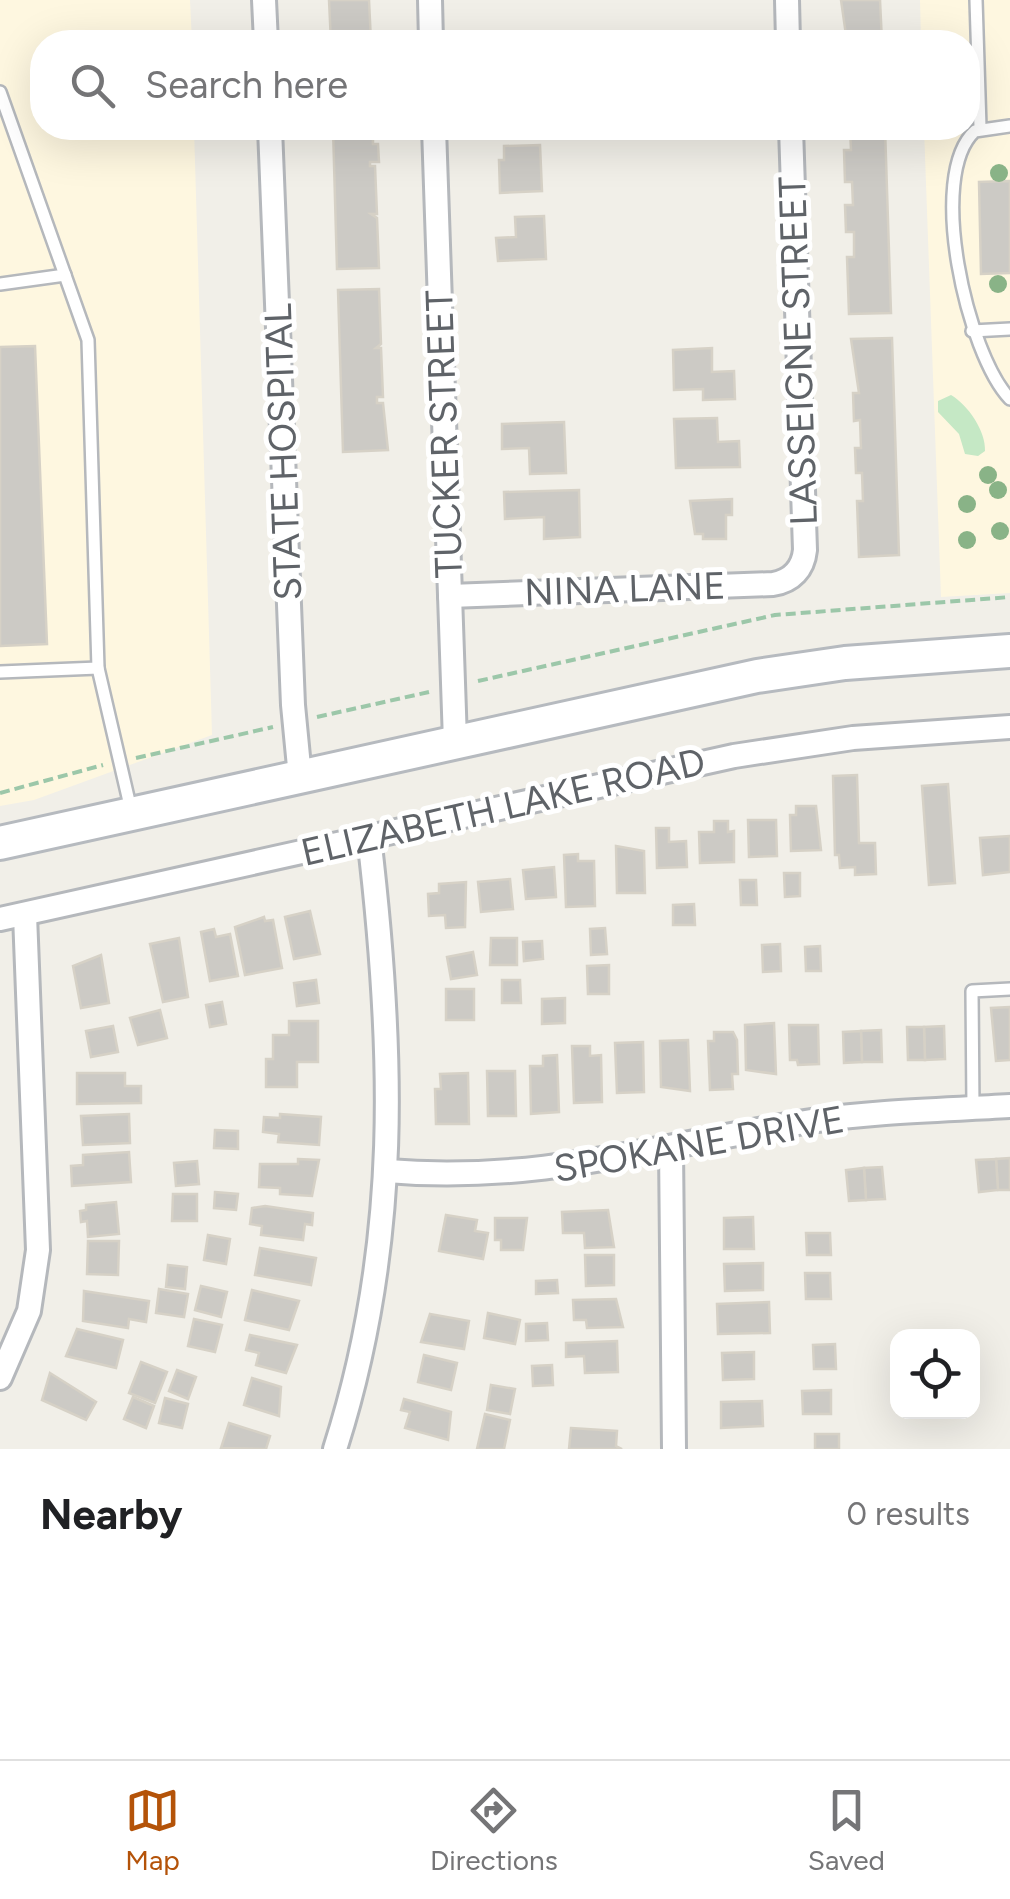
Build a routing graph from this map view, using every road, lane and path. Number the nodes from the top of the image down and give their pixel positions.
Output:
1 (264, 0) edge
2 (430, 0) edge
3 (786, 0) edge
4 (976, 0) edge
5 (265, 30) edge
6 (431, 30) edge
7 (787, 30) edge
8 (977, 30) edge
9 (0, 92) edge
10 (1010, 126) edge
11 (980, 127) edge
12 (16, 138) junction
13 (0, 140) edge
14 (271, 140) edge
15 (434, 140) edge
16 (791, 140) edge
17 (967, 140) edge
18 (65, 275) junction
19 (0, 284) edge
20 (1010, 329) edge
21 (972, 331) junction
22 (1010, 398) edge
23 (797, 572) joint
24 (450, 596) junction
25 (1010, 597) edge
26 (1010, 651) edge
27 (98, 668) junction
28 (0, 672) edge
29 (453, 686) junction
30 (295, 722) junction
31 (1010, 726) edge
32 (456, 741) junction
33 (120, 761) junction
34 (300, 777) junction
35 (0, 793) edge
36 (132, 814) junction
37 (369, 837) junction
38 (0, 843) edge
39 (25, 914) junction
40 (0, 919) edge
41 (1010, 989) edge
42 (1010, 1106) edge
43 (973, 1108) junction
44 (670, 1148) junction
45 (387, 1171) junction
46 (0, 1378) edge
47 (335, 1449) edge
48 (674, 1449) edge

1 - 5 street
2 - 6 street
3 - 7 street
4 - 8 lane
9 - 12 lane
10 - 11 lane
12 - 13 lane
12 - 18 lane
14 - 30 street, STATE HOSPITAL
15 - 24 street, TUCKER STREET
16 - 23 street, LASSEIGNE STREET
17 - 21 lane
18 - 19 lane
18 - 27 lane
20 - 21 lane
21 - 22 lane
23 - 24 street, NINA LANE
24 - 29 street, TUCKER STREET
25 - 29 path
26 - 32 main road, ELIZABETH LAKE ROAD
27 - 28 lane
27 - 33 lane
29 - 30 path
29 - 32 street, TUCKER STREET
30 - 33 path
30 - 34 street, STATE HOSPITAL
31 - 37 street, ELIZABETH LAKE ROAD
32 - 34 main road, ELIZABETH LAKE ROAD
33 - 35 path
33 - 36 lane
34 - 36 main road, ELIZABETH LAKE ROAD
36 - 38 main road, ELIZABETH LAKE ROAD
37 - 39 street, ELIZABETH LAKE ROAD
37 - 45 street
39 - 40 street, ELIZABETH LAKE ROAD
39 - 46 street
41 - 43 lane
42 - 43 street, SPOKANE DRIVE
43 - 44 street, SPOKANE DRIVE
44 - 45 street, SPOKANE DRIVE
44 - 48 street
45 - 47 street

